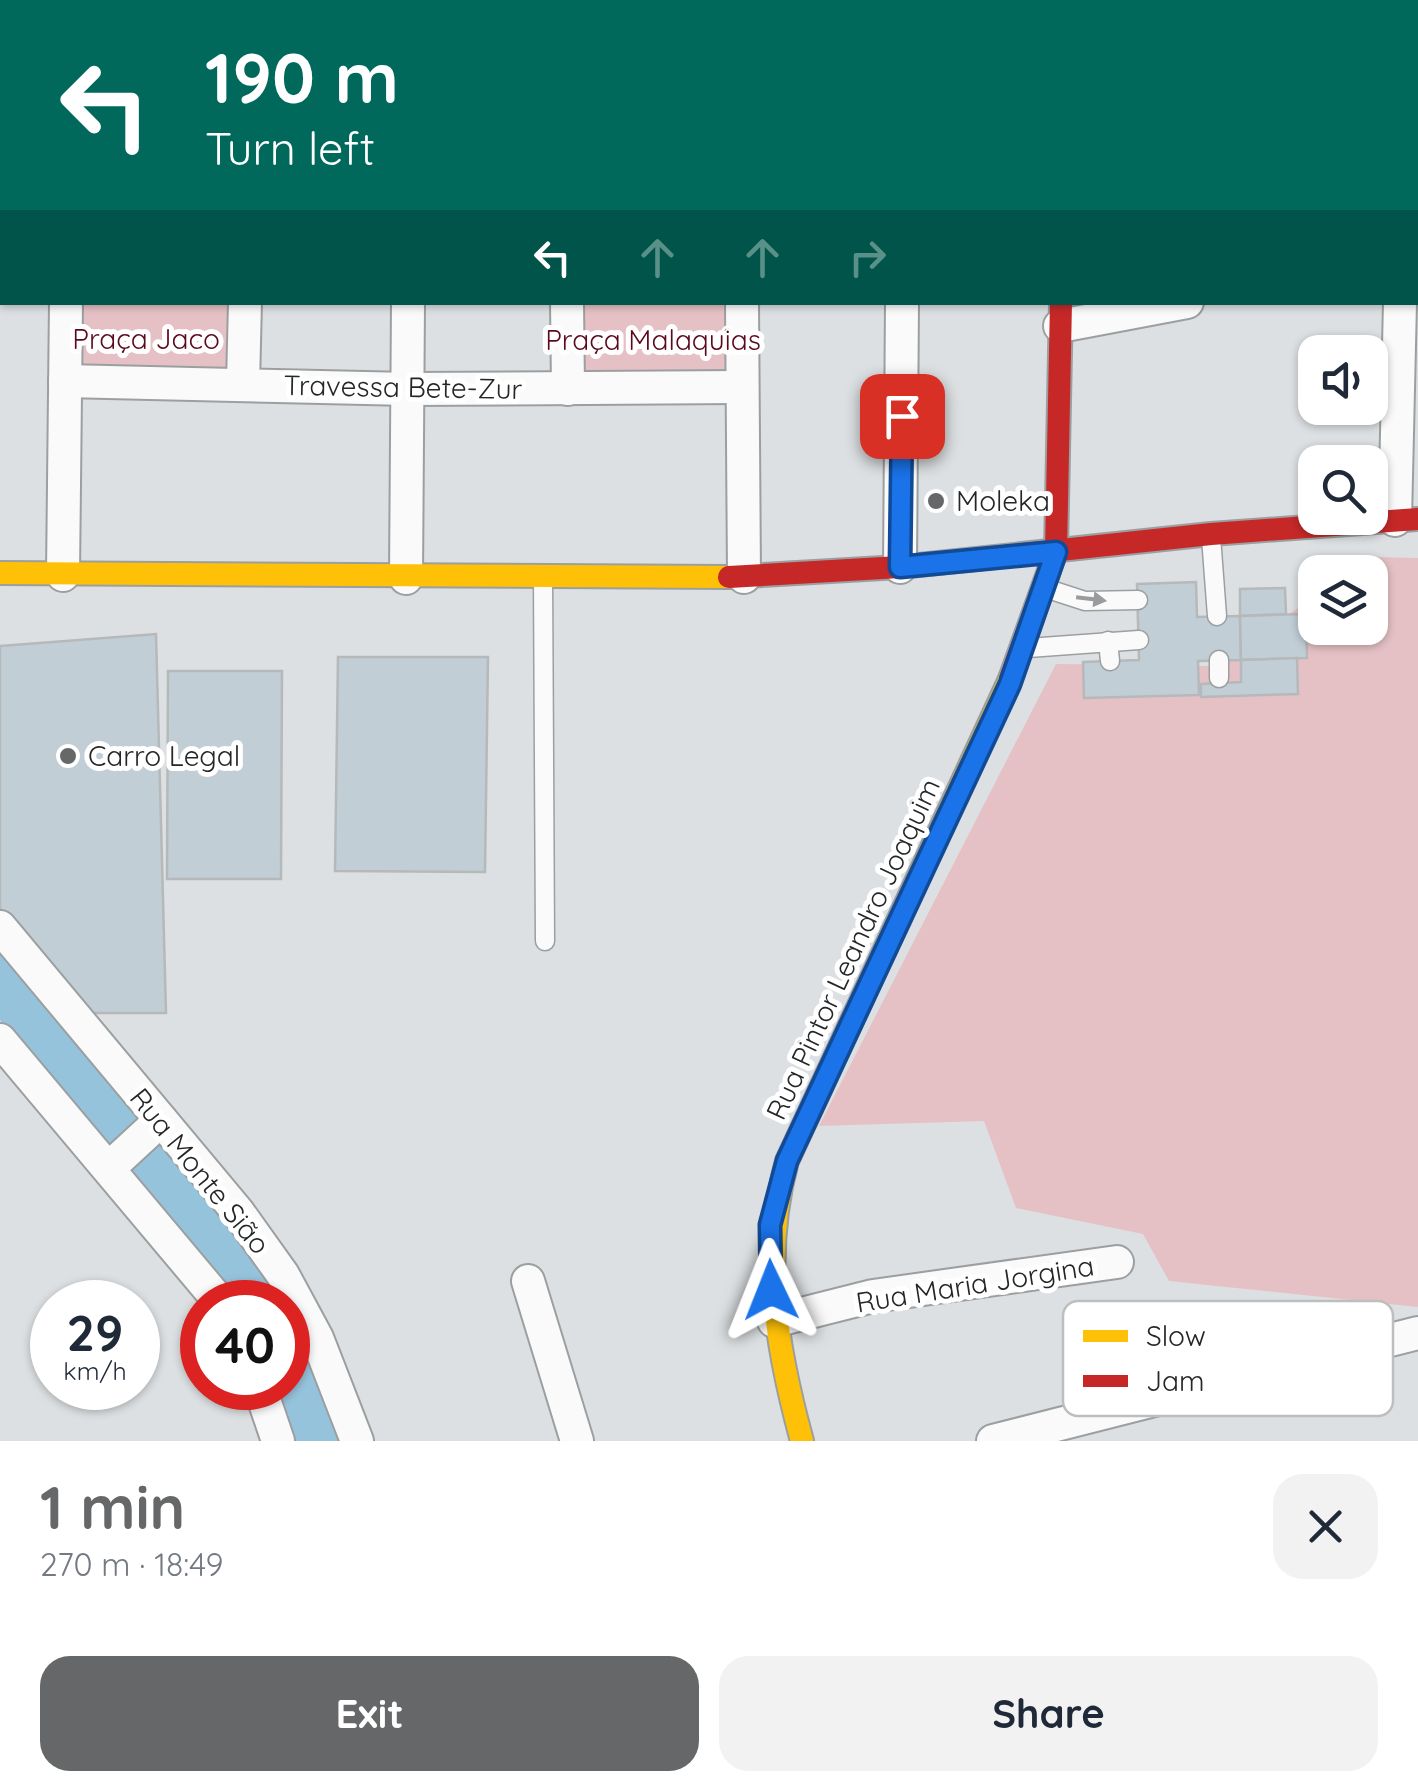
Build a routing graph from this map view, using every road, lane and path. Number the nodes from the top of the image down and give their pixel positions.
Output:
1 (66, 305) edge
2 (245, 305) edge
3 (408, 305) edge
4 (567, 305) edge
5 (742, 305) edge
6 (902, 305) edge
7 (1155, 305) edge
8 (1400, 305) edge
9 (1060, 314) edge
10 (65, 381) junction
11 (243, 384) junction
12 (741, 388) junction
13 (408, 389) junction
14 (568, 390) junction
15 (1406, 519) edge
16 (1211, 534) junction
17 (1056, 552) junction
18 (900, 567) junction
19 (0, 573) edge
20 (64, 575) junction
21 (543, 577) junction
22 (744, 577) junction
23 (406, 578) junction
24 (1045, 588) junction
25 (1138, 600) dead end
26 (1217, 616) dead end
27 (1139, 640) dead end
28 (1108, 641) junction
29 (1023, 649) junction
30 (1110, 661) dead end
31 (0, 927) edge
32 (545, 940) dead end
33 (0, 1040) edge
34 (136, 1143) junction
35 (1118, 1262) dead end
36 (208, 1280) edge
37 (528, 1281) dead end
38 (774, 1321) junction
39 (1418, 1333) edge
40 (1393, 1339) edge
41 (267, 1410) edge
42 (1091, 1416) edge
43 (278, 1441) edge
44 (357, 1441) edge
45 (577, 1441) edge
46 (802, 1441) edge
47 (993, 1441) edge

1 - 10 street
2 - 11 street
3 - 13 street
4 - 14 street
5 - 12 street
6 - 18 street
7 - 9 street
8 - 15 street
9 - 17 main road, Rua Pintor Leandro Joaquim
10 - 11 street, Travessa Bete-Zur
10 - 20 street
11 - 13 street, Travessa Bete-Zur
12 - 14 street, Travessa Bete-Zur
12 - 22 street
13 - 14 street, Travessa Bete-Zur
13 - 23 street
15 - 16 main road
16 - 17 main road
16 - 26 lane
17 - 18 main road
17 - 24 main road, Rua Pintor Leandro Joaquim
18 - 22 main road
19 - 20 main road
20 - 23 main road
21 - 22 main road
21 - 23 main road
21 - 32 lane
24 -> 25 lane
24 - 29 main road, Rua Pintor Leandro Joaquim
27 - 28 lane
28 - 29 lane
28 - 30 lane
29 - 38 main road, Rua Pintor Leandro Joaquim
31 - 34 street, Rua Monte Sião
33 - 34 street, Rua Monte Sião
34 - 36 street, Rua Monte Sião
34 - 44 street, Rua Monte Sião
35 - 38 street, Rua Maria Jorgina
37 - 45 street
38 - 46 main road, Rua Pintor Leandro Joaquim
39 - 40 street
41 - 43 street
42 - 47 street

